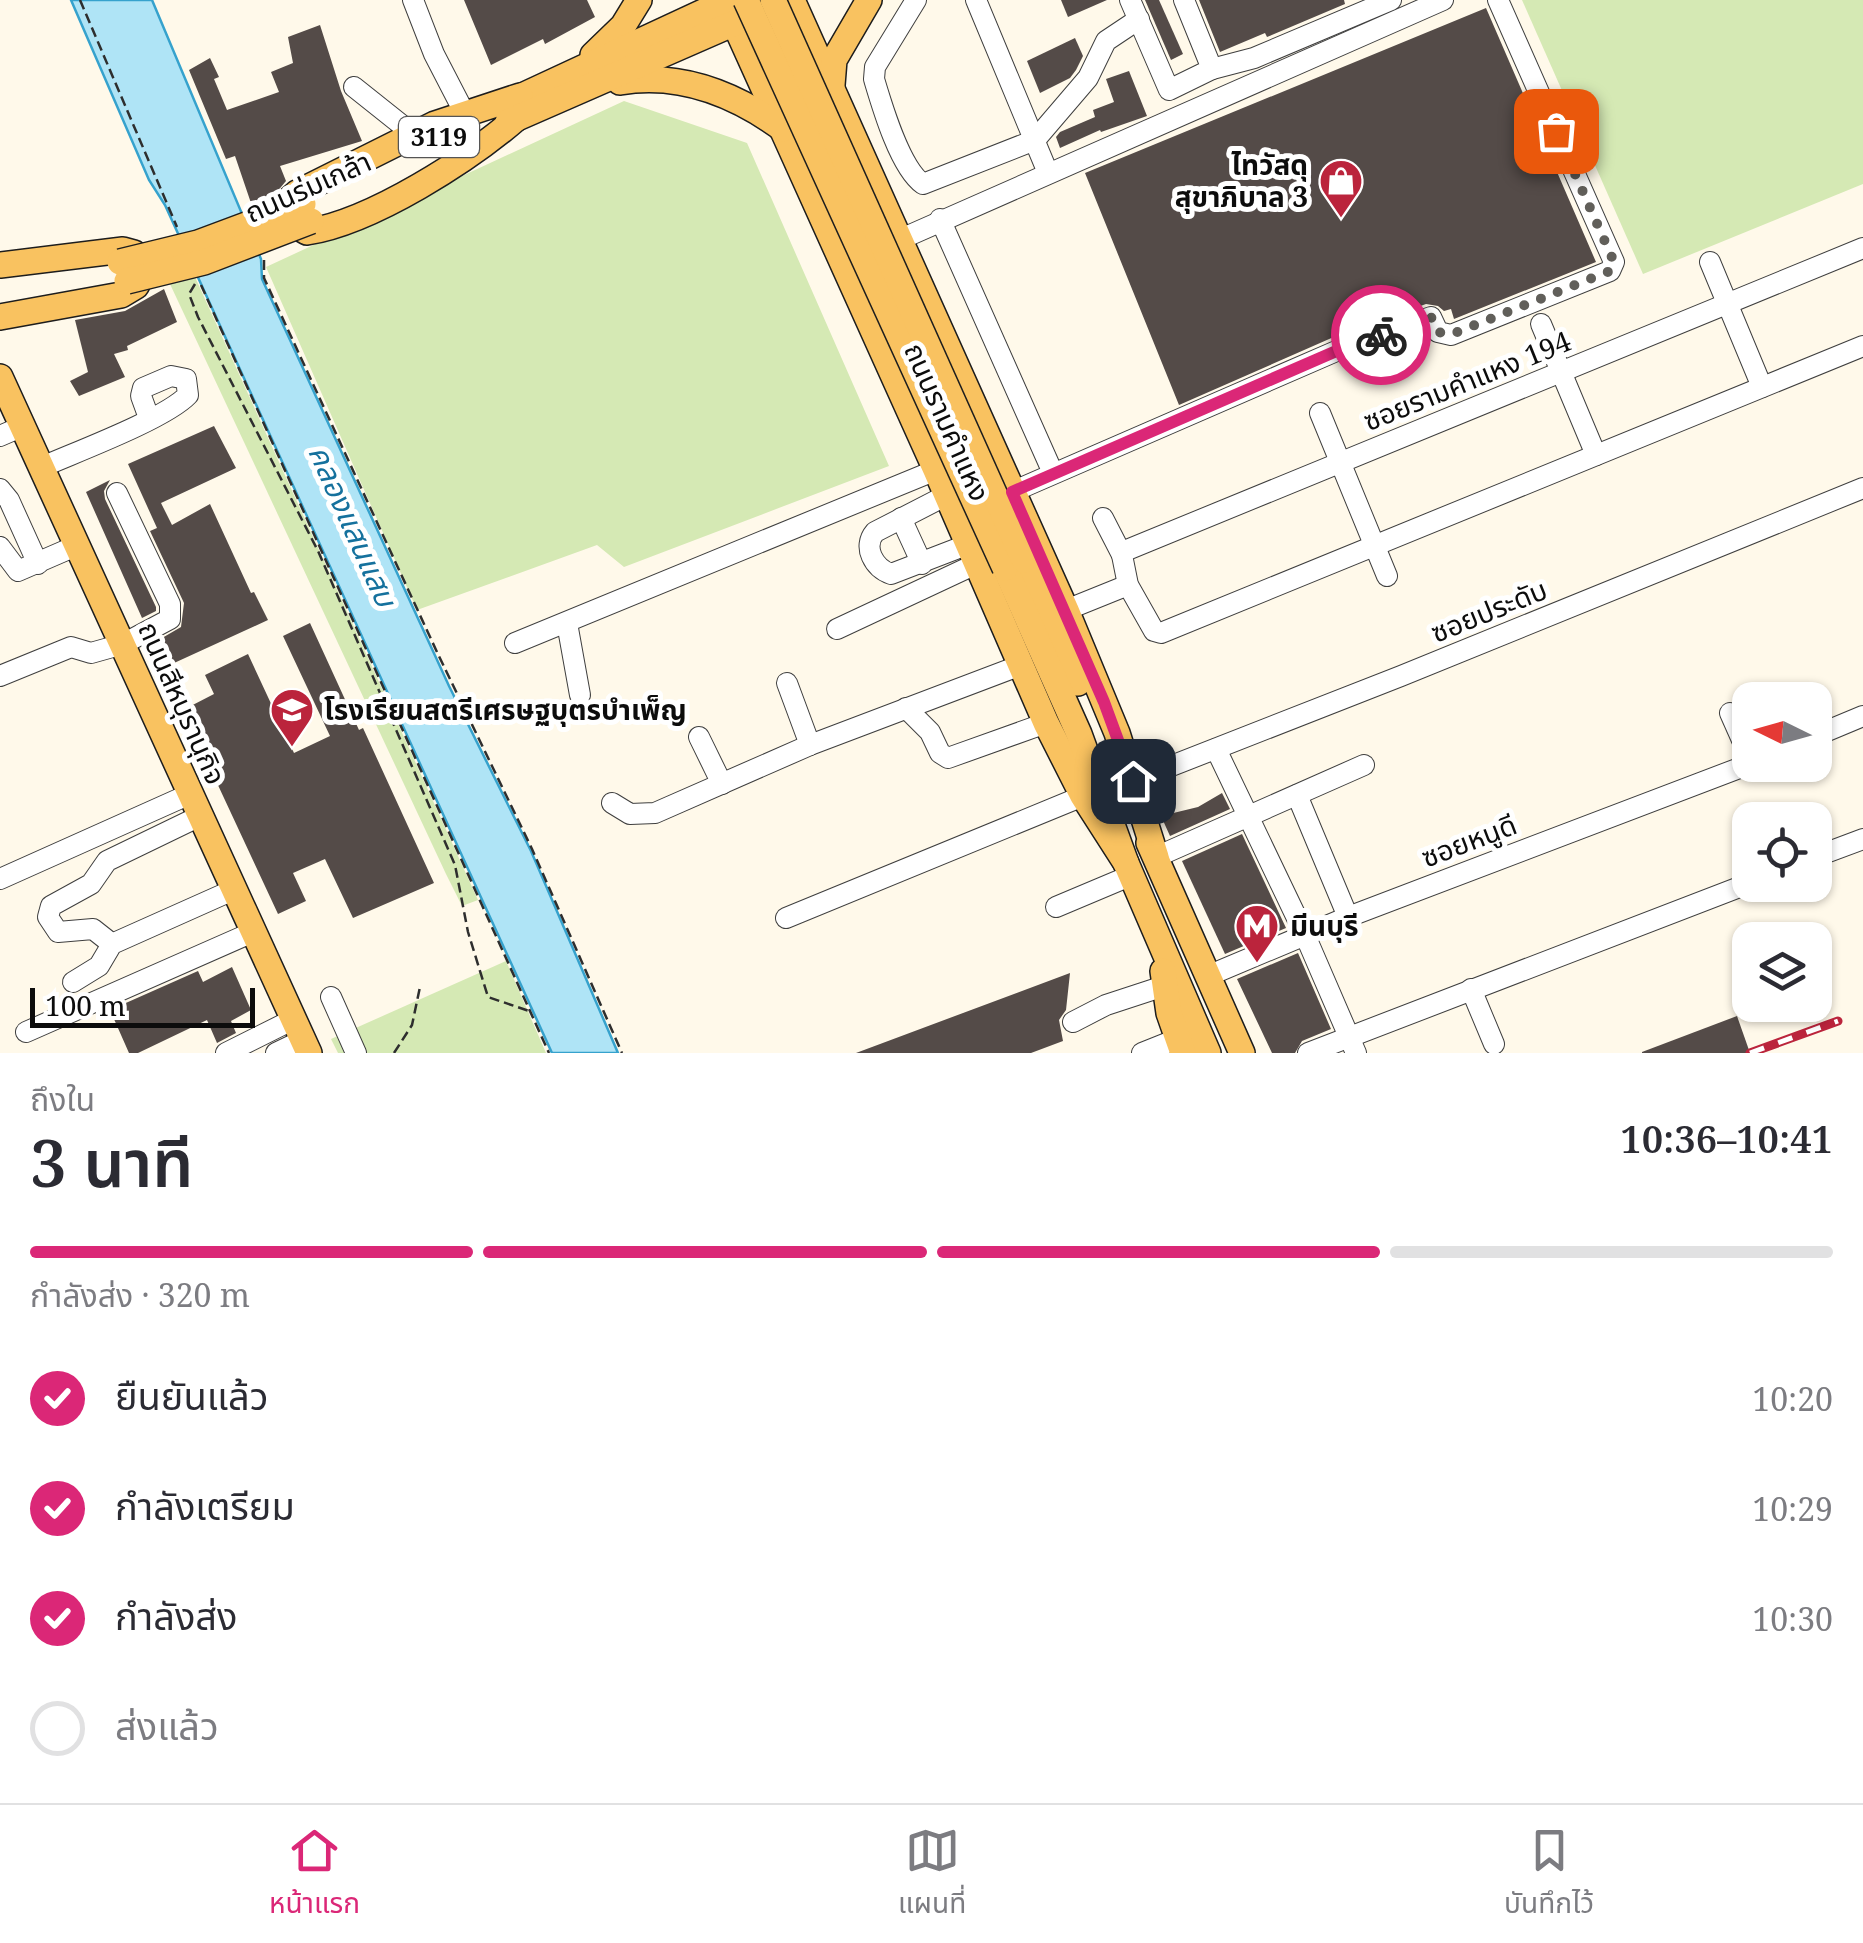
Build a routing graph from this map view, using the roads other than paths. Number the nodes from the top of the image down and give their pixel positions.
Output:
1 (413, 0) edge
2 (639, 0) edge
3 (773, 0) edge
4 (789, 0) edge
5 (869, 0) edge
6 (916, 0) edge
7 (976, 0) edge
8 (1184, 0) edge
9 (1391, 0) edge
10 (1443, 0) edge
11 (1498, 0) edge
12 (732, 5) edge
13 (1134, 10) edge
14 (1212, 68) junction
15 (578, 81) junction
16 (832, 85) junction
17 (354, 87) dead end
18 (520, 106) junction
19 (465, 114) junction
20 (851, 129) junction
21 (414, 134) junction
22 (788, 140) junction
23 (1035, 140) junction
24 (1048, 173) junction
25 (307, 212) junction
26 (940, 219) junction
27 (900, 239) junction
28 (1863, 248) edge
29 (1710, 262) dead end
30 (0, 264) edge
31 (123, 272) junction
32 (0, 277) edge
33 (0, 300) edge
34 (1728, 303) junction
35 (0, 317) edge
36 (1541, 324) dead end
37 (1863, 346) edge
38 (1562, 371) junction
39 (0, 377) edge
40 (1762, 387) junction
41 (1320, 413) dead end
42 (150, 418) dead end
43 (11, 431) edge
44 (1596, 456) junction
45 (1340, 463) junction
46 (42, 468) junction
47 (936, 470) junction
48 (1053, 473) junction
49 (1863, 488) edge
50 (0, 489) edge
51 (117, 492) dead end
52 (1012, 492) junction
53 (947, 496) junction
54 (901, 518) junction
55 (1104, 518) dead end
56 (78, 545) junction
57 (0, 546) edge
58 (1375, 546) junction
59 (973, 554) junction
60 (1122, 555) junction
61 (38, 564) junction
62 (922, 564) junction
63 (1014, 564) junction
64 (1386, 576) dead end
65 (1128, 585) junction
66 (1066, 610) junction
67 (567, 623) junction
68 (837, 628) dead end
69 (514, 643) dead end
70 (124, 644) junction
71 (1021, 665) junction
72 (0, 676) edge
73 (787, 683) dead end
74 (580, 695) dead end
75 (906, 708) junction
76 (1730, 712) dead end
77 (1863, 716) edge
78 (1732, 717) edge
79 (1046, 723) junction
80 (1832, 729) edge
81 (699, 737) dead end
82 (810, 745) junction
83 (1216, 749) junction
84 (1364, 765) dead end
85 (1732, 768) edge
86 (1133, 781) junction
87 (722, 784) junction
88 (1297, 795) junction
89 (1083, 796) junction
90 (612, 803) dead end
91 (195, 805) junction
92 (1250, 816) junction
93 (1858, 841) edge
94 (1832, 851) edge
95 (1156, 857) junction
96 (1863, 864) edge
97 (1129, 869) junction
98 (0, 880) edge
99 (233, 890) junction
100 (1732, 890) edge
101 (1056, 907) dead end
102 (786, 918) dead end
103 (1348, 918) junction
104 (252, 932) junction
105 (1305, 935) junction
106 (112, 944) junction
107 (1163, 949) junction
108 (1210, 975) junction
109 (73, 982) dead end
110 (1164, 986) junction
111 (1470, 989) junction
112 (331, 997) dead end
113 (1073, 1022) dead end
114 (26, 1032) dead end
115 (302, 1038) edge
116 (1494, 1044) dead end
117 (1352, 1045) edge
118 (1180, 1046) edge
119 (226, 1053) edge
120 (276, 1053) edge
121 (356, 1053) edge
122 (1142, 1053) edge
123 (1208, 1053) edge
124 (1242, 1053) edge
125 (1262, 1053) edge
126 (1308, 1053) edge

1 - 19 street
2 - 15 main road
3 - 63 main road, ถนนรามคำแหง, bridge
4 - 12 main road, ถนนร่มเกล้า / 3119
4 - 16 main road, ถนนรามคำแหง
5 - 16 main road
6 - 23 street
7 - 23 street
8 - 14 street
9 - 14 street
10 - 24 street
11 - 48 street
12 - 15 main road, ถนนร่มเกล้า / 3119
12 - 22 main road, ถนนรามคำแหง
12 - 63 main road, ถนนรามคำแหง, bridge
13 - 14 street
13 - 23 street
15 - 18 main road, ถนนร่มเกล้า / 3119
15 - 22 main road
16 - 20 main road, ถนนรามคำแหง
17 - 21 street
18 - 19 main road
18 - 21 main road
18 - 25 main road, ถนนร่มเกล้า / 3119
19 - 21 main road
20 - 22 main road
20 - 27 main road, ถนนรามคำแหง
22 - 47 main road, ถนนรามคำแหง
23 - 24 street
24 - 26 street
25 - 31 main road, ถนนร่มเกล้า / 3119, bridge
25 - 31 main road, ถนนร่มเกล้า / 3119, bridge
26 - 27 street
26 - 48 street
27 - 52 main road, ถนนรามคำแหง
28 - 34 street, ซอยรามคำแหง 194
29 - 34 street
30 - 35 main road
31 - 32 main road, ถนนร่มเกล้า / 3119
31 - 33 main road, ถนนร่มเกล้า / 3119
34 - 38 street, ซอยรามคำแหง 194
34 - 40 street
36 - 38 street
37 - 40 street
38 - 44 street
38 - 45 street, ซอยรามคำแหง 194
39 - 43 main road, ถนนสีหบุรานุกิจ
40 - 44 street
41 - 45 street
42 - 46 street
43 - 46 main road, ถนนสีหบุรานุกิจ
44 - 58 street
45 - 58 street
45 - 60 street, ซอยรามคำแหง 194
46 - 56 main road, ถนนสีหบุรานุกิจ
47 - 53 main road, ถนนรามคำแหง
47 - 67 street
48 - 52 street
49 - 83 street, ซอยประดับ
50 - 61 street
51 - 70 street
52 - 66 main road, ถนนรามคำแหง
53 - 54 street
53 - 59 main road, ถนนรามคำแหง
54 - 62 street
54 - 62 street
55 - 60 street
56 - 61 street
56 - 70 main road, ถนนสีหบุรานุกิจ
57 - 61 street
58 - 64 street
58 - 65 street
59 - 62 street
59 - 68 street
59 - 71 main road, ถนนรามคำแหง
60 - 65 street
63 - 95 main road, ถนนรามคำแหง
63 - 97 main road, ถนนรามคำแหง
65 - 66 street
66 - 86 main road, ถนนรามคำแหง
67 - 69 street
67 - 74 street
70 - 72 street
70 - 91 main road, ถนนสีหบุรานุกิจ
71 - 75 street
71 - 79 main road, ถนนรามคำแหง
73 - 82 street
75 - 79 street
75 - 82 street
76 - 78 street
77 - 80 street
79 - 89 main road, ถนนรามคำแหง
81 - 87 street
82 - 87 street
83 - 86 street, ซอยประดับ
83 - 92 street
84 - 88 street
85 - 103 street, ซอยหนูดี
86 - 95 main road, ถนนรามคำแหง
87 - 90 street
88 - 92 street
88 - 103 street
89 - 97 main road, ถนนรามคำแหง
89 - 102 street
91 - 98 street
91 - 99 main road, ถนนสีหบุรานุกิจ
91 - 106 street
92 - 95 street
92 - 105 street
93 - 94 street
93 - 96 street
95 - 108 main road, ถนนรามคำแหง
97 - 101 street
97 - 107 main road, ถนนรามคำแหง
99 - 104 main road, ถนนสีหบุรานุกิจ
99 - 106 street
100 - 111 street
103 - 105 street, ซอยหนูดี
104 - 114 street
104 - 115 main road, ถนนสีหบุรานุกิจ
105 - 108 street, ซอยหนูดี
105 - 117 street
106 - 109 street
107 - 110 main road
107 - 123 main road, ถนนรามคำแหง
108 - 124 main road, ถนนรามคำแหง
108 - 125 main road
110 - 113 street
110 - 118 main road
111 - 116 street
111 - 117 street
112 - 121 street
115 - 119 street
115 - 120 street
117 - 126 street
118 - 122 street

